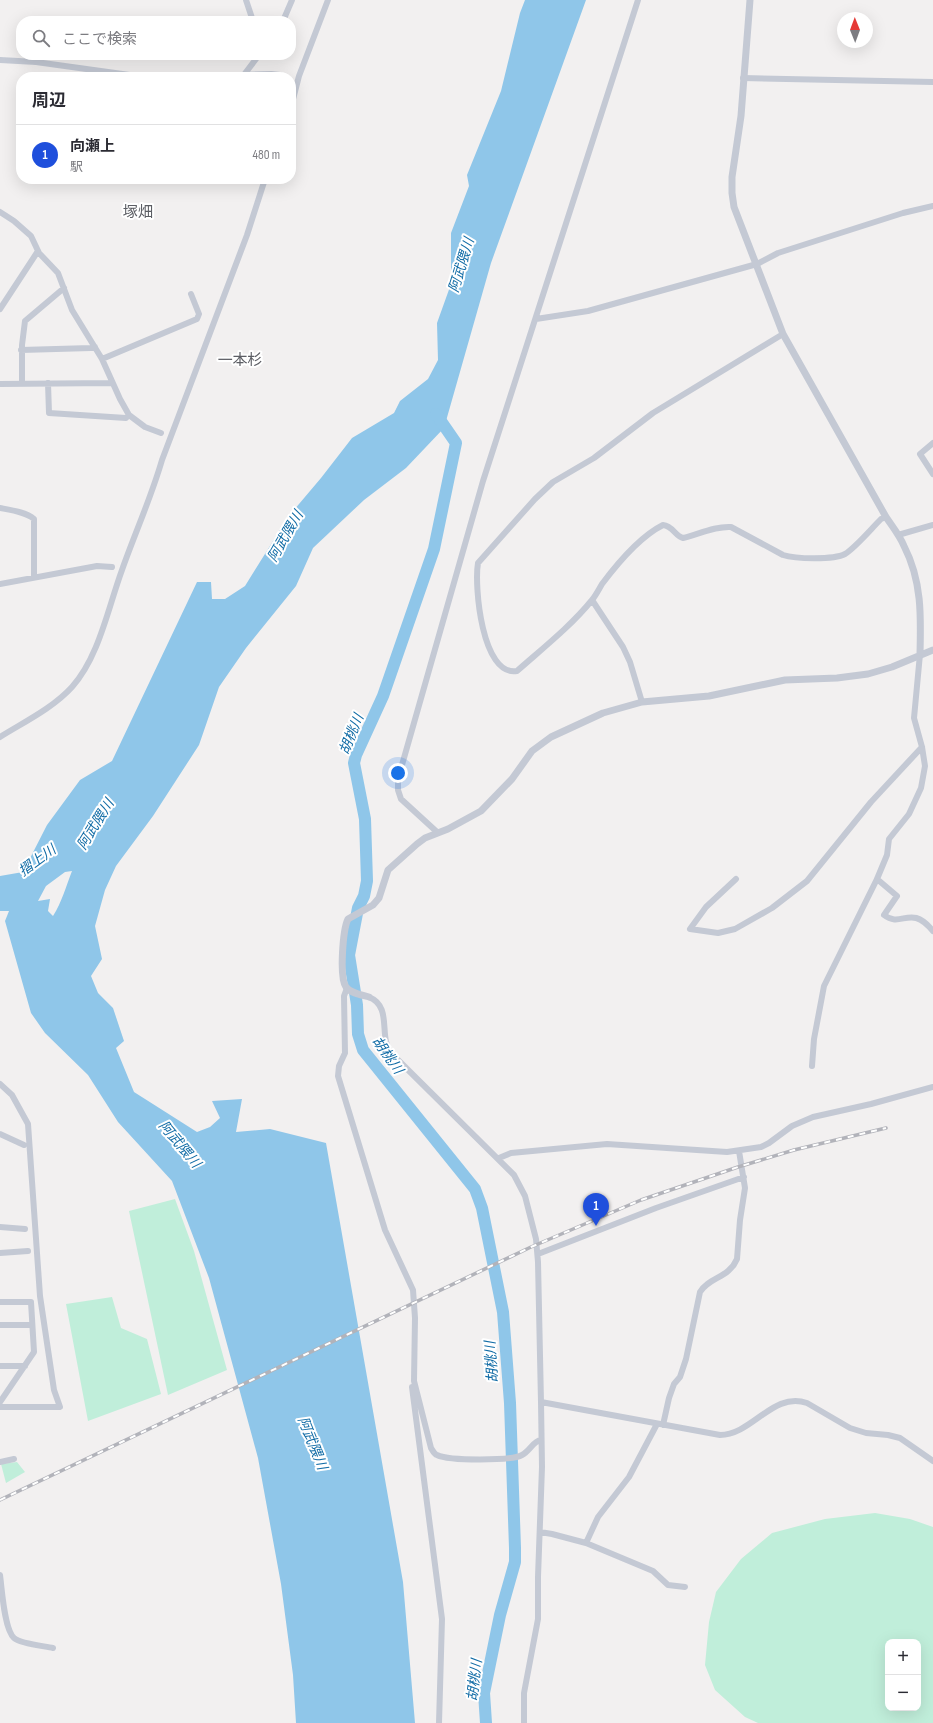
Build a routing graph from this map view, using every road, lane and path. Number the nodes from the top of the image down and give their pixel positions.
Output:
1 (246, 0) edge
2 (292, 0) edge
3 (328, 0) edge
4 (638, 0) edge
5 (750, 0) edge
6 (251, 16) edge
7 (285, 16) edge
8 (0, 60) edge
9 (255, 60) edge
10 (107, 72) edge
11 (246, 72) edge
12 (743, 78) junction
13 (933, 82) edge
14 (298, 83) joint
15 (296, 90) edge
16 (263, 184) edge
17 (933, 206) edge
18 (0, 212) edge
19 (38, 251) junction
20 (757, 264) junction
21 (64, 288) junction
22 (192, 294) dead end
23 (0, 309) edge
24 (536, 318) junction
25 (783, 334) junction
26 (95, 347) junction
27 (21, 350) junction
28 (102, 359) junction
29 (112, 383) junction
30 (0, 384) edge
31 (22, 384) junction
32 (48, 384) junction
33 (129, 415) junction
34 (162, 434) dead end
35 (933, 443) edge
36 (933, 474) edge
37 (0, 508) edge
38 (886, 517) junction
39 (933, 525) edge
40 (898, 536) junction
41 (112, 567) dead end
42 (34, 577) junction
43 (0, 584) edge
44 (592, 600) junction
45 (933, 650) edge
46 (920, 654) junction
47 (642, 702) junction
48 (0, 737) edge
49 (922, 747) junction
50 (437, 832) junction
51 (736, 879) dead end
52 (877, 880) junction
53 (933, 931) edge
54 (349, 989) junction
55 (369, 997) joint
56 (812, 1066) dead end
57 (0, 1084) edge
58 (933, 1087) edge
59 (0, 1134) edge
60 (24, 1145) dead end
61 (739, 1151) junction
62 (499, 1158) junction
63 (744, 1177) junction
64 (0, 1227) edge
65 (25, 1229) dead end
66 (28, 1251) dead end
67 (0, 1253) edge
68 (538, 1254) junction
69 (0, 1302) edge
70 (0, 1325) edge
71 (32, 1325) junction
72 (0, 1366) edge
73 (24, 1366) junction
74 (414, 1381) junction
75 (0, 1402) edge
76 (541, 1402) junction
77 (0, 1407) edge
78 (660, 1424) junction
79 (541, 1440) junction
80 (14, 1459) dead end
81 (933, 1461) edge
82 (0, 1462) edge
83 (540, 1532) junction
84 (586, 1543) junction
85 (0, 1574) edge
86 (685, 1588) dead end
87 (53, 1648) dead end
88 (439, 1723) edge
89 (524, 1723) edge

1 - 6 street
2 - 7 street
3 - 14 street
4 - 24 street
5 - 12 street
8 - 10 street
9 - 11 street
12 - 13 street
12 - 20 street
14 - 15 street
16 - 48 street
17 - 20 street
18 - 19 street
19 - 21 street
19 - 23 street
20 - 24 street
20 - 25 street
21 - 26 street
21 - 27 street
22 - 28 street
24 - 50 street
25 - 38 street
25 - 44 street
26 - 27 street
26 - 28 street
27 - 31 street
28 - 29 street
29 - 32 street
29 - 33 street
30 - 31 street
31 - 32 street
32 - 33 street
33 - 34 street
35 - 36 street
37 - 42 street
38 - 40 street
38 - 44 street
39 - 40 street
40 - 46 street
41 - 42 street
42 - 43 street
44 - 47 street
45 - 46 street
46 - 47 street
46 - 49 street
47 - 50 street
49 - 51 street
49 - 52 street
50 - 54 street
52 - 53 street
52 - 56 street
54 - 55 street
54 - 74 street
55 - 62 street
57 - 77 street
58 - 61 street
59 - 60 street
61 - 62 street
61 - 63 street
62 - 68 street
63 - 68 street
63 - 78 street
64 - 65 street
66 - 67 street
68 - 76 street
69 - 71 street
70 - 71 street
71 - 73 street
72 - 73 street
73 - 75 street
74 - 79 street
74 - 88 street
76 - 78 street
76 - 79 street
78 - 81 street
78 - 84 street
79 - 83 street
80 - 82 street
83 - 84 street
83 - 89 street
84 - 86 street
85 - 87 street

